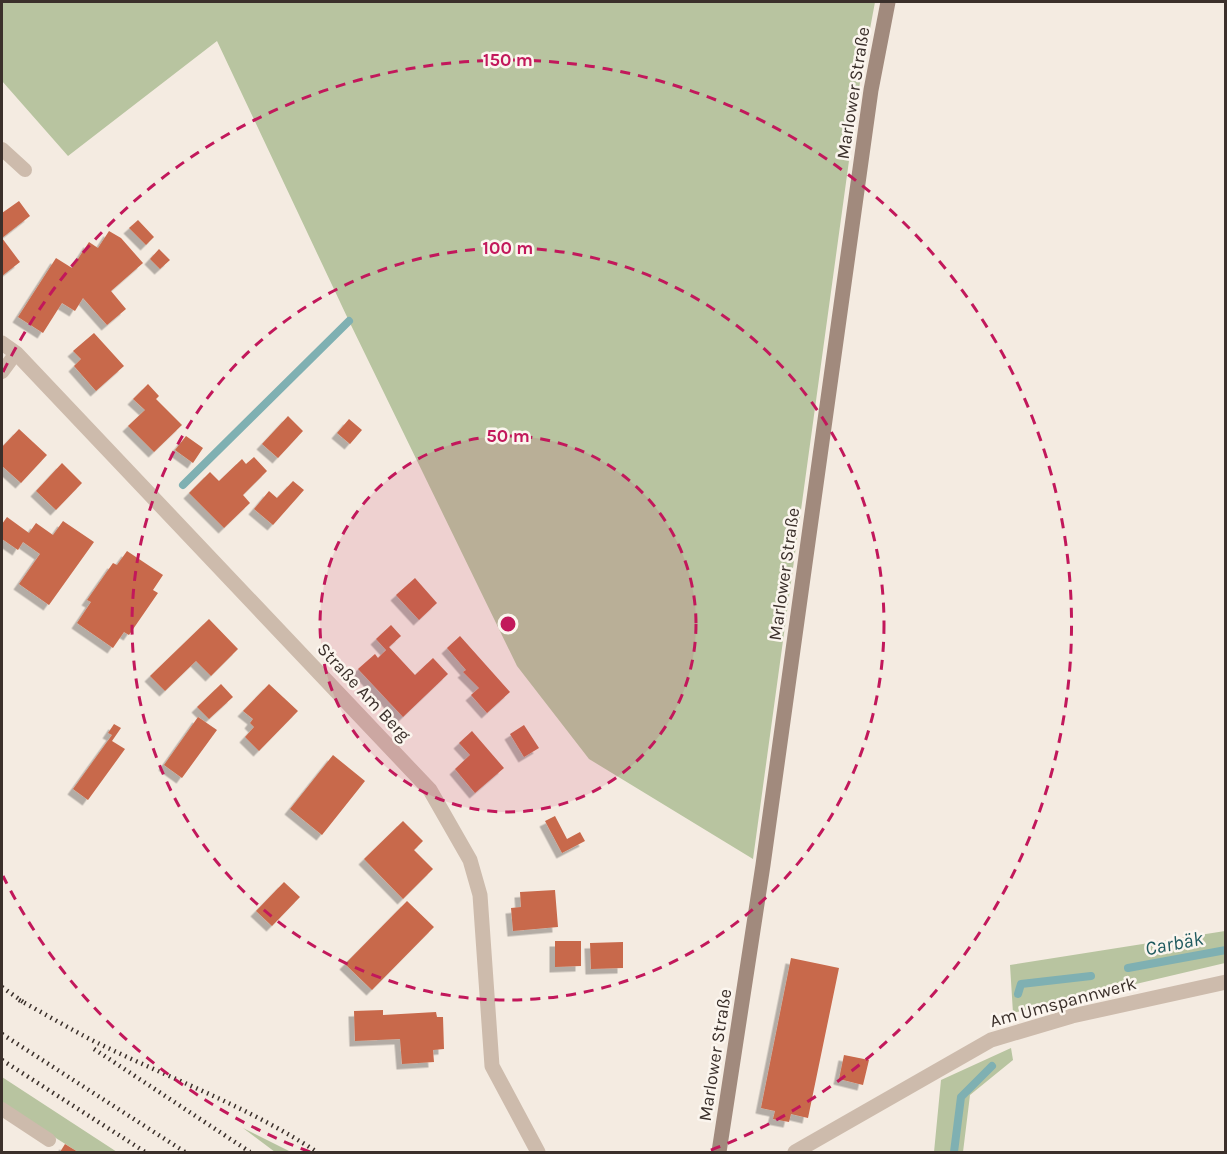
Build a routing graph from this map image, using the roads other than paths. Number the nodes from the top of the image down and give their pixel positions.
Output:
1 (888, 2) edge
2 (2, 149) edge
3 (25, 170) dead end
4 (2, 343) edge
5 (16, 353) junction
6 (2, 372) edge
7 (1226, 982) edge
8 (2, 1109) edge
9 (49, 1140) dead end
10 (538, 1152) edge
11 (719, 1152) edge
12 (795, 1152) edge

1 - 11 main road, Marlower Straße
2 - 3 lane
4 - 5 street, Straße Am Berg
5 - 6 lane
5 - 10 street, Straße Am Berg
7 - 12 street, Am Umspannwerk
8 - 9 lane

